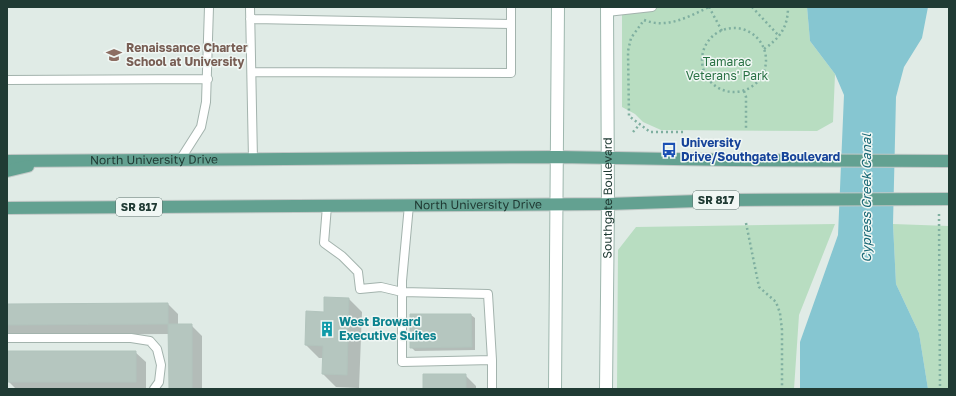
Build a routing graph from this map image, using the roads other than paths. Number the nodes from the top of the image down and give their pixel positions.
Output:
1 (209, 7) edge
2 (250, 7) edge
3 (511, 7) edge
4 (558, 7) edge
5 (652, 7) edge
6 (607, 9) edge
7 (250, 19) junction
8 (511, 24) junction
9 (252, 72) junction
10 (208, 79) junction
11 (7, 80) edge
12 (558, 157) junction
13 (607, 157) junction
14 (180, 160) junction
15 (253, 160) junction
16 (7, 161) edge
17 (44, 161) junction
18 (949, 161) edge
19 (7, 171) edge
20 (944, 199) edge
21 (557, 204) junction
22 (608, 204) junction
23 (409, 205) junction
24 (327, 206) junction
25 (7, 208) edge
26 (402, 292) junction
27 (7, 338) edge
28 (492, 360) junction
29 (154, 389) edge
30 (492, 389) edge
31 (555, 389) edge
32 (606, 389) edge

1 - 10 lane
2 - 7 lane
3 - 8 lane
4 - 12 main road
5 - 6 lane
6 - 13 main road, Southgate Boulevard
7 - 8 lane
7 - 9 lane
8 - 9 lane
9 - 15 lane
10 - 11 lane
10 - 14 lane
12 - 13 main road, North University Drive
12 - 15 main road, North University Drive
12 - 21 main road
13 - 18 main road, North University Drive
13 - 22 main road, Southgate Boulevard
14 - 15 main road, North University Drive
14 - 17 main road, North University Drive
16 - 17 main road, North University Drive
17 - 19 main road
20 - 22 main road, North University Drive / SR 817
21 - 22 main road, North University Drive / SR 817
21 - 23 main road, North University Drive / SR 817
21 - 31 main road
22 - 32 main road, Southgate Boulevard
23 - 24 main road, North University Drive / SR 817
23 - 26 lane
24 - 25 main road, North University Drive / SR 817
24 - 26 lane
26 - 28 lane
26 - 28 lane
27 - 29 lane
28 - 30 lane

